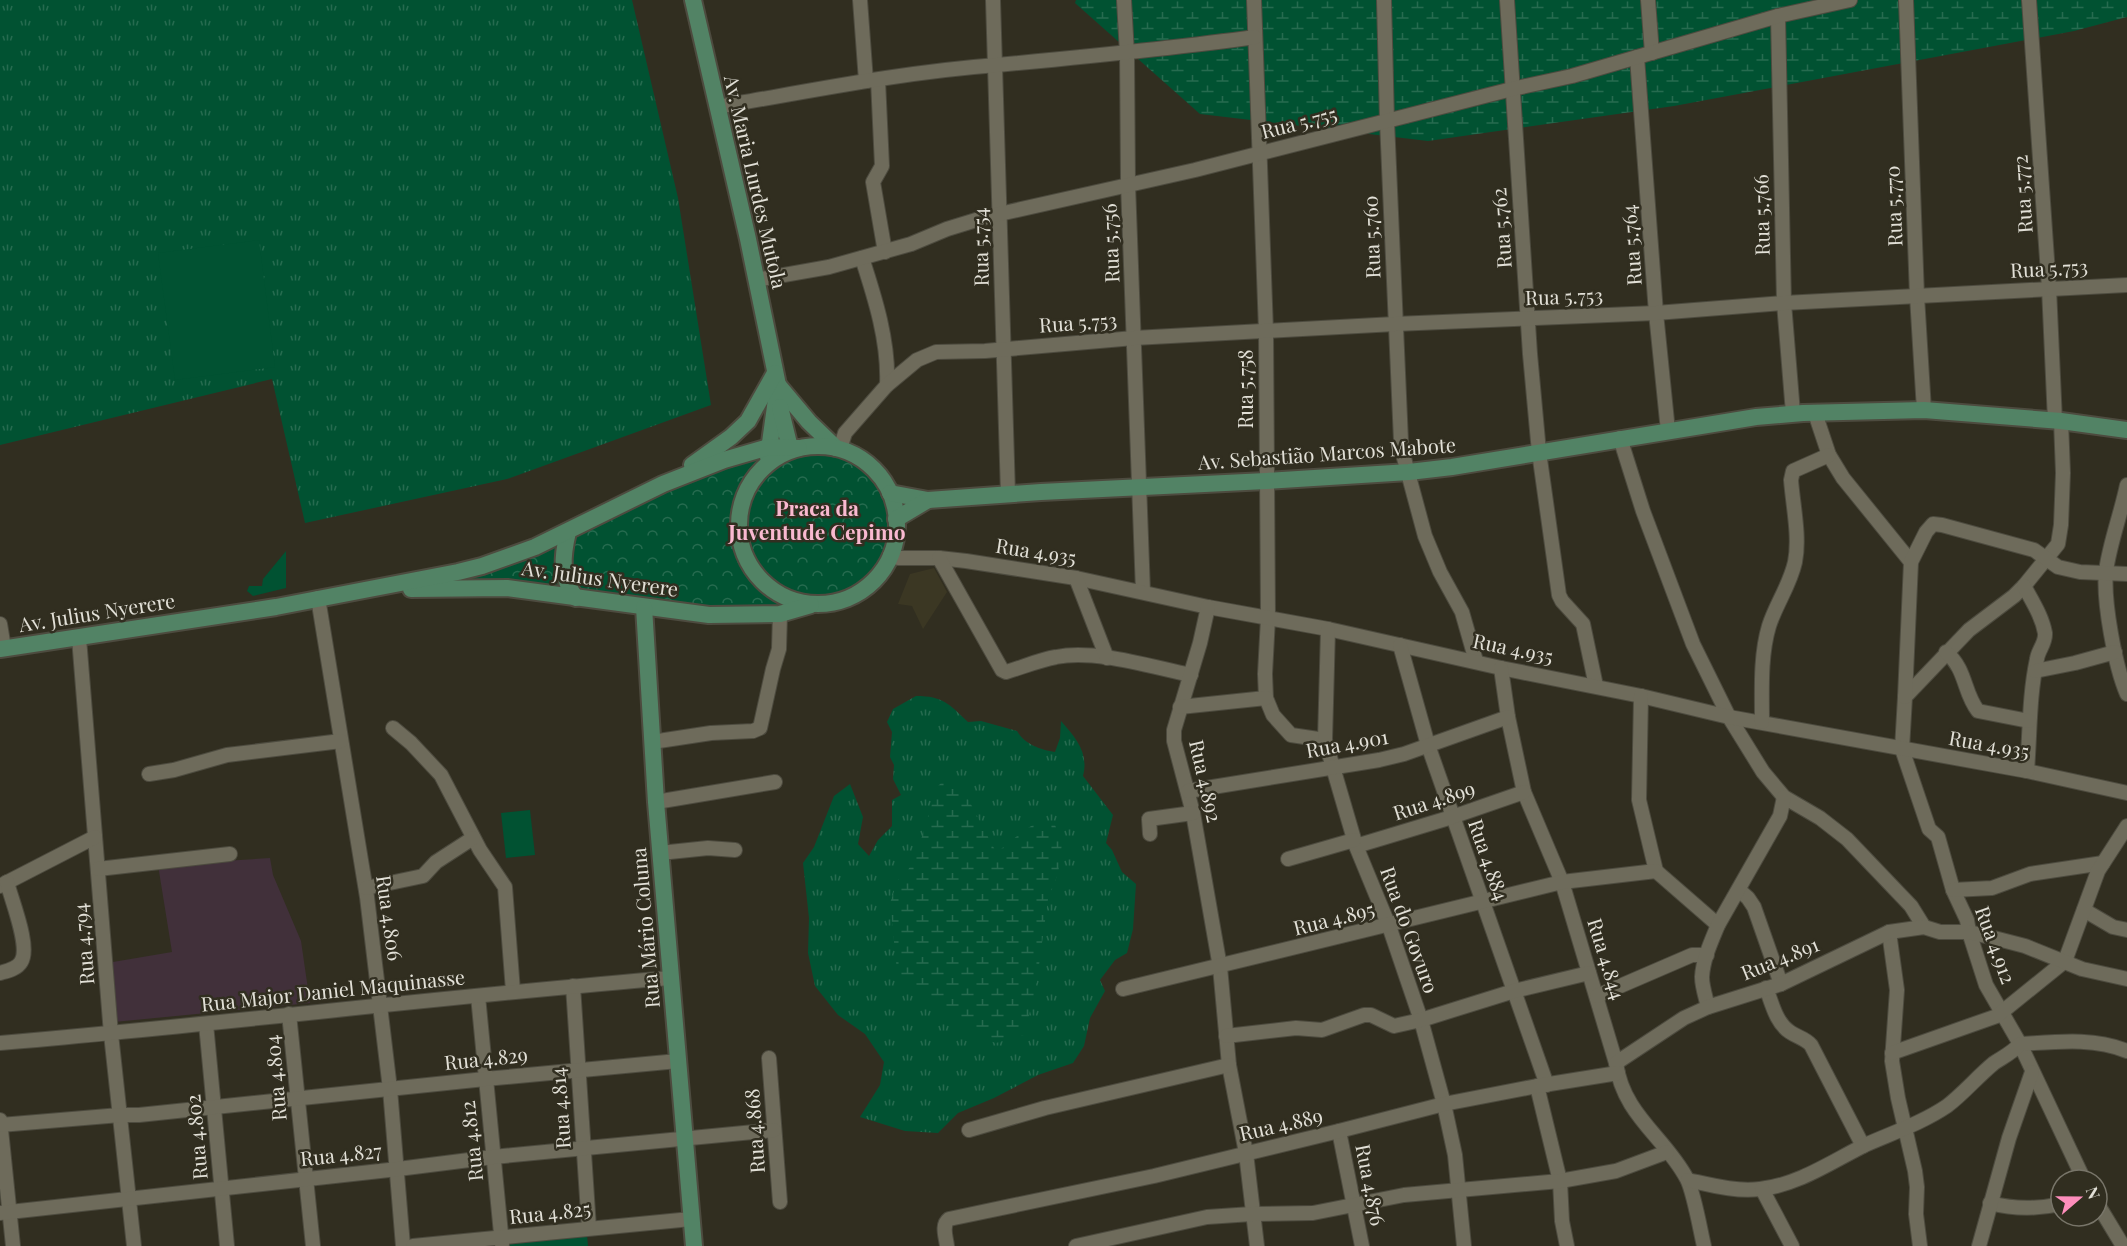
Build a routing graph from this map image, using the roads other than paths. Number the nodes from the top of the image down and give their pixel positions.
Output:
1 (687, 0) edge
2 (693, 0) edge
3 (860, 0) edge
4 (993, 0) edge
5 (1124, 0) edge
6 (1254, 0) edge
7 (1384, 0) edge
8 (1507, 0) edge
9 (1648, 0) edge
10 (1850, 0) edge
11 (1906, 0) edge
12 (2029, 0) edge
13 (1778, 16) junction
14 (1255, 37) junction
15 (1652, 53) junction
16 (1127, 54) junction
17 (1637, 57) junction
18 (996, 64) junction
19 (872, 80) junction
20 (1512, 89) junction
21 (717, 107) junction
22 (1387, 121) junction
23 (1261, 152) junction
24 (1128, 184) junction
25 (1000, 214) junction
26 (885, 252) junction
27 (862, 258) junction
28 (756, 280) junction
29 (2127, 285) edge
30 (2049, 288) junction
31 (1917, 296) junction
32 (1784, 303) junction
33 (1656, 313) junction
34 (1529, 318) junction
35 (1395, 324) junction
36 (1266, 331) junction
37 (1134, 338) junction
38 (1003, 348) junction
39 (777, 379) junction
40 (887, 385) junction
41 (1924, 410) junction
42 (1792, 413) junction
43 (1815, 413) junction
44 (2058, 421) junction
45 (1668, 430) junction
46 (2127, 430) edge
47 (1620, 438) junction
48 (794, 448) junction
49 (838, 448) junction
50 (1539, 452) junction
51 (1829, 455) junction
52 (768, 456) junction
53 (1408, 472) junction
54 (1266, 482) junction
55 (2127, 485) edge
56 (658, 487) junction
57 (1139, 487) junction
58 (890, 493) junction
59 (1008, 494) junction
60 (928, 500) junction
61 (896, 527) junction
62 (568, 532) junction
63 (890, 555) junction
64 (939, 558) junction
65 (2047, 559) junction
66 (1911, 562) junction
67 (2106, 573) junction
68 (2127, 574) edge
69 (1076, 579) junction
70 (2024, 586) junction
71 (378, 589) junction
72 (1143, 592) junction
73 (318, 598) junction
74 (576, 598) junction
75 (821, 603) junction
76 (1208, 607) junction
77 (644, 611) junction
78 (780, 614) junction
79 (1268, 618) junction
80 (0, 624) edge
81 (1328, 628) junction
82 (80, 638) junction
83 (1400, 645) junction
84 (2, 649) edge
85 (1946, 652) junction
86 (2115, 652) junction
87 (1107, 658) junction
88 (1476, 661) junction
89 (1501, 668) junction
90 (2036, 671) junction
91 (1191, 675) junction
92 (1596, 686) junction
93 (2127, 694) edge
94 (1641, 696) junction
95 (1905, 697) junction
96 (1266, 698) junction
97 (1180, 707) junction
98 (1508, 717) junction
99 (1730, 717) junction
100 (2029, 721) junction
101 (1762, 722) junction
102 (393, 728) dead end
103 (1325, 740) junction
104 (341, 741) junction
105 (652, 742) junction
106 (1428, 745) junction
107 (1902, 749) junction
108 (1332, 767) junction
109 (2027, 771) junction
110 (149, 774) dead end
111 (775, 782) dead end
112 (1188, 791) junction
113 (1524, 792) junction
114 (2127, 793) edge
115 (1784, 797) junction
116 (656, 802) junction
117 (1193, 813) junction
118 (1452, 817) junction
119 (2127, 826) edge
120 (1150, 834) dead end
121 (95, 837) junction
122 (473, 838) junction
123 (1355, 843) junction
124 (735, 850) dead end
125 (660, 853) junction
126 (230, 854) dead end
127 (1288, 859) dead end
128 (2103, 863) junction
129 (98, 869) junction
130 (1656, 871) junction
131 (1562, 882) junction
132 (3, 884) edge
133 (366, 888) junction
134 (1739, 890) junction
135 (1953, 890) junction
136 (1481, 901) junction
137 (2084, 910) junction
138 (1718, 925) junction
139 (1389, 926) junction
140 (1924, 927) junction
141 (2127, 930) edge
142 (1889, 932) junction
143 (1969, 932) junction
144 (1707, 955) junction
145 (2065, 961) junction
146 (1220, 967) junction
147 (0, 973) edge
148 (1588, 973) junction
149 (671, 978) junction
150 (2127, 979) edge
151 (1781, 984) junction
152 (573, 986) junction
153 (1767, 988) junction
154 (1123, 989) dead end
155 (513, 991) junction
156 (1514, 991) junction
157 (478, 996) junction
158 (1597, 996) junction
159 (381, 1006) junction
160 (1708, 1007) junction
161 (2001, 1013) junction
162 (289, 1014) junction
163 (1421, 1020) junction
164 (206, 1024) junction
165 (111, 1034) junction
166 (1226, 1036) junction
167 (0, 1043) edge
168 (2020, 1044) junction
169 (2127, 1050) edge
170 (1892, 1053) junction
171 (769, 1058) dead end
172 (678, 1061) junction
173 (1229, 1065) junction
174 (1617, 1068) junction
175 (578, 1070) junction
176 (2032, 1072) junction
177 (485, 1079) junction
178 (1542, 1085) junction
179 (390, 1089) junction
180 (297, 1100) junction
181 (1444, 1104) junction
182 (214, 1107) junction
183 (120, 1114) junction
184 (0, 1120) edge
185 (0, 1125) edge
186 (1905, 1128) junction
187 (774, 1130) junction
188 (969, 1130) dead end
189 (1339, 1131) junction
190 (685, 1138) junction
191 (1863, 1146) junction
192 (583, 1148) junction
193 (1667, 1152) junction
194 (1246, 1153) junction
195 (493, 1157) junction
196 (2078, 1168) edge
197 (398, 1169) junction
198 (305, 1178) junction
199 (1688, 1180) junction
200 (1560, 1181) junction
201 (221, 1187) junction
202 (1762, 1189) junction
203 (1459, 1190) junction
204 (129, 1198) junction
205 (780, 1202) dead end
206 (1990, 1203) junction
207 (1355, 1205) junction
208 (2049, 1205) edge
209 (4, 1212) edge
210 (1252, 1214) junction
211 (691, 1218) junction
212 (2109, 1223) edge
213 (589, 1228) junction
214 (502, 1242) edge
215 (13, 1246) edge
216 (134, 1246) edge
217 (227, 1246) edge
218 (313, 1246) edge
219 (403, 1246) edge
220 (413, 1246) edge
221 (694, 1246) edge
222 (947, 1246) edge
223 (1076, 1246) edge
224 (1257, 1246) edge
225 (1362, 1246) edge
226 (1464, 1246) edge
227 (1567, 1246) edge
228 (1704, 1246) edge
229 (1792, 1246) edge
230 (1920, 1246) edge
231 (1979, 1246) edge
232 (2123, 1246) edge

1 - 48 main road
2 - 21 main road, Av. Maria Lurdes Mutola
3 - 19 street
4 - 18 street, Rua 5.754
5 - 16 street, Rua 5.756
6 - 14 street, Rua 5.758
7 - 22 street, Rua 5.760
8 - 20 street, Rua 5.762
9 - 15 street
10 - 13 street, Rua 5.755
11 - 31 street, Rua 5.770
12 - 30 street, Rua 5.772
13 - 15 street, Rua 5.755
13 - 32 street, Rua 5.766
14 - 16 street
14 - 23 street, Rua 5.758
15 - 17 street, Rua 5.755
16 - 18 street
16 - 24 street, Rua 5.756
17 - 20 street, Rua 5.755
17 - 33 street, Rua 5.764
18 - 19 street
18 - 25 street, Rua 5.754
19 - 21 street
19 - 26 street
20 - 22 street, Rua 5.755
20 - 34 street, Rua 5.762
21 - 28 main road, Av. Maria Lurdes Mutola
22 - 23 street, Rua 5.755
22 - 35 street, Rua 5.760
23 - 24 street, Rua 5.755
23 - 36 street, Rua 5.758
24 - 25 street, Rua 5.755
24 - 37 street, Rua 5.756
25 - 26 street, Rua 5.755
25 - 38 street, Rua 5.754
26 - 27 street, Rua 5.755
27 - 28 street, Rua 5.755
27 - 40 street
28 - 39 main road, Av. Maria Lurdes Mutola
29 - 30 street, Rua 5.753
30 - 31 street, Rua 5.753
30 - 44 street, Rua 5.772
31 - 32 street, Rua 5.753
31 - 41 street, Rua 5.770
32 - 33 street, Rua 5.753
32 - 42 street, Rua 5.766
33 - 34 street, Rua 5.753
33 - 45 street, Rua 5.764
34 - 35 street, Rua 5.753
34 - 50 street, Rua 5.762
35 - 36 street, Rua 5.753
35 - 53 street, Rua 5.760
36 - 37 street, Rua 5.753
36 - 54 street, Rua 5.758
37 - 38 street, Rua 5.753
37 - 57 street, Rua 5.756
38 - 40 street, Rua 5.753
38 - 59 street, Rua 5.754
39 - 49 main road
39 - 52 main road
39 - 56 main road
40 - 49 street, Rua 5.753
41 - 43 main road, Av. Sebastião Marcos Mabote
41 - 44 main road, Av. Sebastião Marcos Mabote
42 - 43 main road, Av. Sebastião Marcos Mabote
42 - 45 main road, Av. Sebastião Marcos Mabote
43 - 51 street
44 - 46 main road, Av. Sebastião Marcos Mabote
44 - 65 street, Rua 5.772
45 - 47 main road, Av. Sebastião Marcos Mabote
47 - 50 main road, Av. Sebastião Marcos Mabote
47 - 99 street
48 - 49 main road
48 - 52 main road
49 - 58 main road
50 - 53 main road, Av. Sebastião Marcos Mabote
50 - 92 street, Rua 5.762
51 - 66 street
51 - 101 street
52 - 56 main road, Av. Julius Nyerere
52 - 75 main road
53 - 54 main road, Av. Sebastião Marcos Mabote
53 - 88 street, Rua 5.760
54 - 57 main road, Av. Sebastião Marcos Mabote
54 - 79 street, Rua 5.758
55 - 67 street
56 - 62 main road, Av. Julius Nyerere
57 - 59 main road, Av. Sebastião Marcos Mabote
57 - 72 street, Rua 5.756
58 - 60 main road, Av. Sebastião Marcos Mabote
58 - 61 main road
59 - 60 main road, Av. Sebastião Marcos Mabote
60 - 61 main road, Av. Sebastião Marcos Mabote
61 - 63 main road
62 - 71 main road, Av. Julius Nyerere
62 - 74 main road
63 - 64 street, Rua 4.935
63 - 75 main road
64 - 69 street, Rua 4.935
64 - 87 street
65 - 66 street
65 - 67 street
65 - 70 street, Rua 5.772
66 - 95 street
67 - 68 street
67 - 86 street
69 - 72 street, Rua 4.935
69 - 87 street
70 - 85 street, Rua 5.772
70 - 90 street
71 - 73 main road, Av. Julius Nyerere
71 - 74 main road, Av. Julius Nyerere
72 - 76 street, Rua 4.935
73 - 82 main road, Av. Julius Nyerere
73 - 104 street, Rua 4.806
74 - 77 main road, Av. Julius Nyerere
75 - 78 main road, Av. Julius Nyerere
76 - 79 street, Rua 4.935
76 - 91 street, Rua 4.892
77 - 78 main road, Av. Julius Nyerere
77 - 105 main road, Rua Mário Coluna
78 - 105 street
79 - 81 street, Rua 4.935
79 - 96 street, Rua 5.758
80 - 84 street
81 - 83 street, Rua 4.935
81 - 103 street, Rua do Govuro
82 - 84 main road, Av. Julius Nyerere
82 - 121 street, Rua 4.794
83 - 88 street, Rua 4.935
83 - 106 street, Rua 4.884
85 - 95 street, Rua 5.772
85 - 100 street
86 - 90 street
86 - 93 street
87 - 91 street
88 - 89 street, Rua 4.935
89 - 92 street, Rua 4.935
89 - 98 street, Rua 4.844
90 - 100 street
91 - 97 street, Rua 4.892
92 - 94 street, Rua 4.935
94 - 99 street, Rua 4.935
94 - 130 street
95 - 107 street
96 - 97 street
96 - 103 street, Rua 5.758
97 - 112 street, Rua 4.892
98 - 106 street, Rua 4.901
98 - 113 street, Rua 4.844
99 - 101 street, Rua 4.935
99 - 115 street
100 - 109 street
101 - 107 street, Rua 4.935
102 - 122 street
103 - 108 street, Rua do Govuro
104 - 110 street
104 - 133 street, Rua 4.806
105 - 116 main road, Rua Mário Coluna
106 - 108 street, Rua 4.901
106 - 118 street, Rua 4.884
107 - 109 street, Rua 4.935
107 - 135 street, Rua 4.912
108 - 112 street, Rua 4.901
108 - 123 street, Rua do Govuro
109 - 114 street, Rua 4.935
111 - 116 street
112 - 117 street, Rua 4.892
113 - 118 street, Rua 4.899
113 - 131 street, Rua 4.844
115 - 134 street
115 - 140 street
116 - 125 main road, Rua Mário Coluna
117 - 120 street
117 - 146 street, Rua 4.892
118 - 123 street, Rua 4.899
118 - 136 street, Rua 4.884
119 - 128 street
121 - 129 street, Rua 4.794
121 - 132 street
122 - 133 street
122 - 155 street
123 - 127 street, Rua 4.899
123 - 139 street, Rua do Govuro
124 - 125 street
125 - 149 main road, Rua Mário Coluna
126 - 129 street
128 - 135 street
128 - 137 street
129 - 165 street, Rua 4.794
130 - 131 street, Rua 4.895
130 - 138 street
131 - 136 street, Rua 4.895
131 - 148 street, Rua 4.844
132 - 147 street
133 - 159 street, Rua 4.806
134 - 138 street
134 - 151 street
135 - 143 street, Rua 4.912
136 - 139 street, Rua 4.895
136 - 156 street, Rua 4.884
137 - 141 street
137 - 145 street
138 - 144 street
139 - 146 street, Rua 4.895
139 - 163 street, Rua do Govuro
140 - 142 street, Rua 4.891
140 - 143 street, Rua 4.891
142 - 151 street, Rua 4.891
142 - 170 street
143 - 145 street, Rua 4.891
143 - 161 street, Rua 4.912
144 - 158 street
144 - 160 street
145 - 150 street, Rua 4.891
145 - 161 street
146 - 154 street, Rua 4.895
146 - 166 street, Rua 4.892
148 - 156 street
148 - 158 street, Rua 4.844
149 - 152 street, Rua Major Daniel Maquinasse
149 - 172 main road, Rua Mário Coluna
151 - 153 street, Rua 4.891
152 - 155 street, Rua Major Daniel Maquinasse
152 - 175 street, Rua 4.814
153 - 160 street, Rua 4.891
153 - 191 street
155 - 157 street, Rua Major Daniel Maquinasse
156 - 163 street
156 - 178 street, Rua 4.884
157 - 159 street, Rua Major Daniel Maquinasse
157 - 177 street, Rua 4.812
158 - 174 street, Rua 4.844
159 - 162 street, Rua Major Daniel Maquinasse
159 - 179 street, Rua 4.806
160 - 174 street, Rua 4.891
161 - 168 street, Rua 4.912
161 - 170 street
162 - 164 street, Rua Major Daniel Maquinasse
162 - 180 street, Rua 4.804
163 - 166 street
163 - 181 street, Rua do Govuro
164 - 165 street, Rua Major Daniel Maquinasse
164 - 182 street, Rua 4.802
165 - 167 street, Rua Major Daniel Maquinasse
165 - 183 street, Rua 4.794
166 - 173 street, Rua 4.892
168 - 169 street
168 - 176 street, Rua 4.912
168 - 186 street
170 - 186 street
171 - 187 street, Rua 4.868
172 - 175 street, Rua 4.829
172 - 190 main road, Rua Mário Coluna
173 - 188 street
173 - 194 street, Rua 4.892
174 - 178 street, Rua 4.889
174 - 193 street, Rua 4.844
175 - 177 street, Rua 4.829
175 - 192 street, Rua 4.814
176 - 196 street, Rua 4.912
176 - 206 street
177 - 179 street, Rua 4.829
177 - 195 street, Rua 4.812
178 - 181 street, Rua 4.889
178 - 200 street, Rua 4.884
179 - 180 street, Rua 4.829
179 - 197 street, Rua 4.806
180 - 182 street, Rua 4.829
180 - 198 street, Rua 4.804
181 - 189 street, Rua 4.889
181 - 203 street, Rua do Govuro
182 - 183 street
182 - 201 street, Rua 4.802
183 - 185 street
183 - 204 street, Rua 4.794
184 - 185 street
185 - 209 street
186 - 191 street
186 - 230 street
187 - 190 street, Rua 4.827
187 - 205 street, Rua 4.868
189 - 194 street, Rua 4.889
189 - 207 street, Rua 4.876
190 - 192 street, Rua 4.827
190 - 211 main road, Rua Mário Coluna
191 - 202 street
192 - 195 street, Rua 4.827
192 - 213 street, Rua 4.814
193 - 199 street, Rua 4.844
193 - 200 street
194 - 210 street, Rua 4.892
194 - 222 street, Rua 4.889
195 - 197 street, Rua 4.827
195 - 214 street, Rua 4.812
197 - 198 street, Rua 4.827
197 - 219 street, Rua 4.806
198 - 201 street, Rua 4.827
198 - 218 street, Rua 4.804
199 - 202 street
199 - 228 street, Rua 4.844
200 - 203 street
200 - 227 street, Rua 4.884
201 - 204 street, Rua 4.827
201 - 217 street, Rua 4.802
202 - 229 street
203 - 207 street
203 - 226 street, Rua do Govuro
204 - 209 street, Rua 4.827
204 - 216 street, Rua 4.794
206 - 208 street
206 - 231 street
207 - 210 street
207 - 225 street, Rua 4.876
209 - 215 street
210 - 223 street
210 - 224 street, Rua 4.892
211 - 213 street, Rua 4.825
211 - 221 main road, Rua Mário Coluna
212 - 232 street
213 - 214 street, Rua 4.825
214 - 220 street, Rua 4.825

